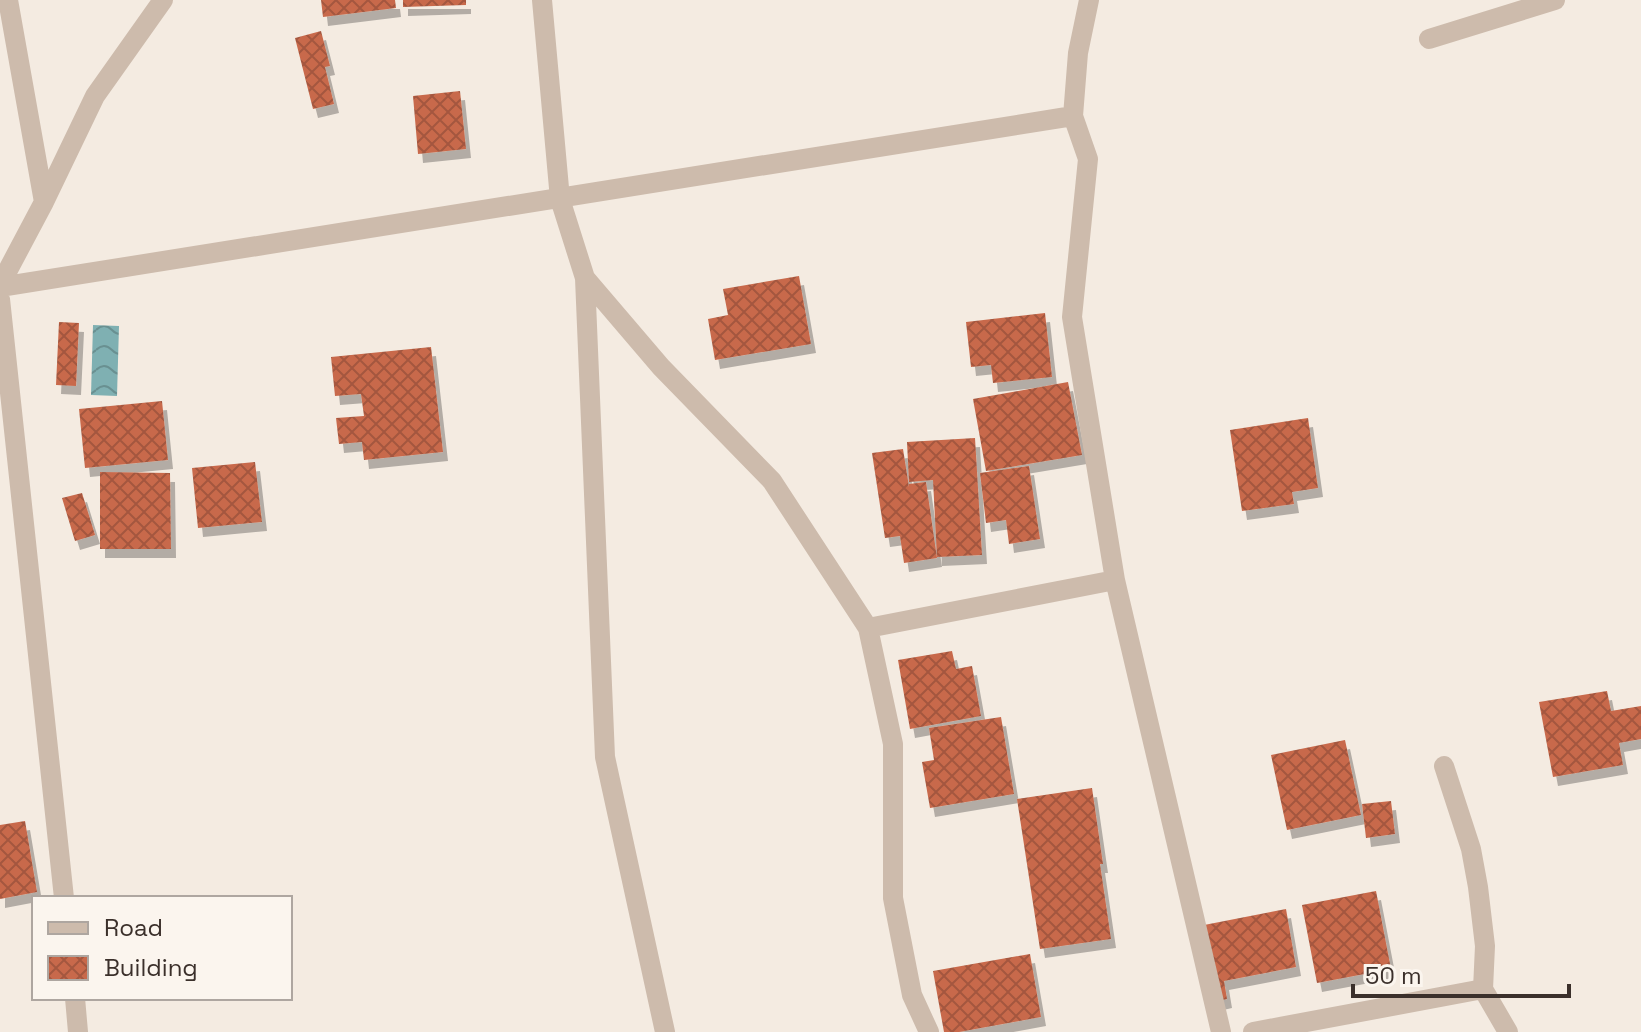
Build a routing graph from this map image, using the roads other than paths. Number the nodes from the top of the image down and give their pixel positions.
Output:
1 (8, 0) edge
2 (163, 0) edge
3 (542, 0) edge
4 (1089, 0) edge
5 (1555, 0) edge
6 (1429, 39) dead end
7 (1073, 116) junction
8 (560, 199) junction
9 (44, 202) junction
10 (585, 278) junction
11 (0, 286) edge
12 (0, 299) edge
13 (1115, 580) junction
14 (868, 628) junction
15 (1444, 766) dead end
16 (64, 896) edge
17 (1483, 989) junction
18 (75, 1000) edge
19 (78, 1032) edge
20 (665, 1032) edge
21 (929, 1032) edge
22 (1221, 1032) edge
23 (1253, 1032) edge
24 (1508, 1032) edge

1 - 9 street
2 - 9 street
3 - 8 street
4 - 7 street
5 - 6 street
7 - 8 street
7 - 13 street
8 - 10 street
8 - 11 street
9 - 11 street
10 - 14 street
10 - 20 street
12 - 16 street
13 - 14 street
13 - 22 street
14 - 21 street
15 - 17 street
17 - 23 street
17 - 24 street
18 - 19 street

